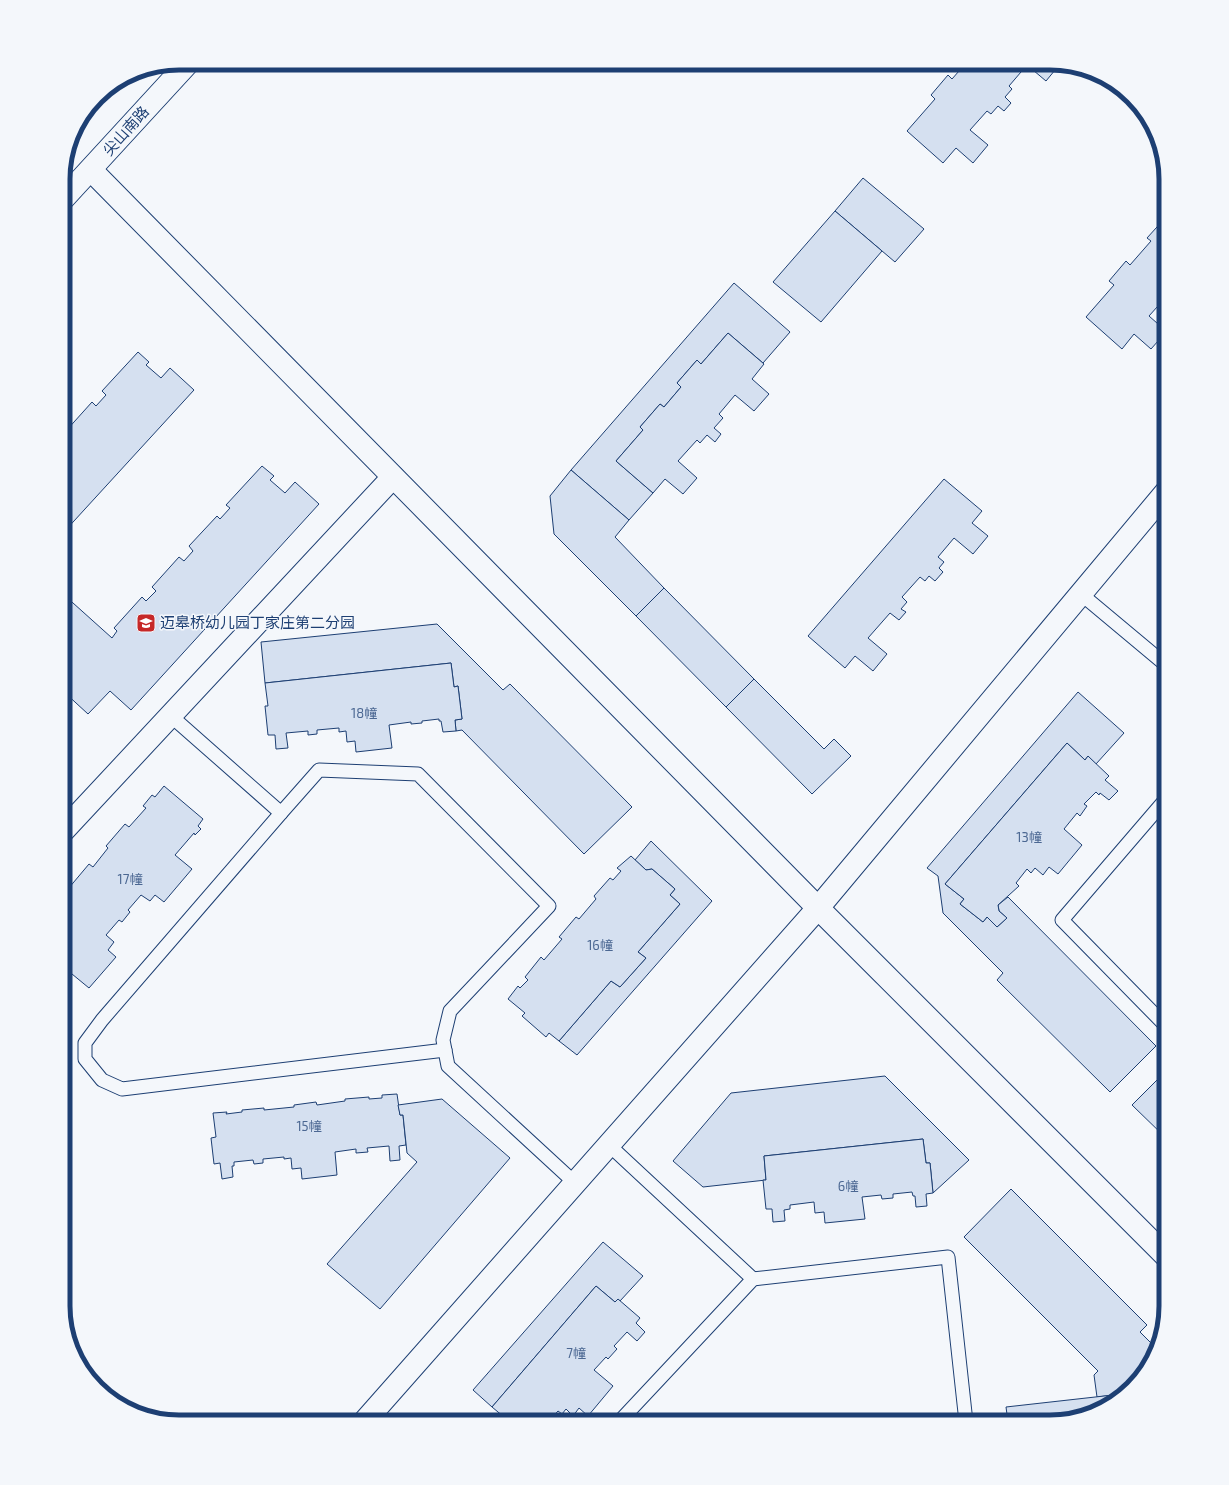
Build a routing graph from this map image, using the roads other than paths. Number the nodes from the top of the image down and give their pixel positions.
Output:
1 (182, 70) edge
2 (90, 170) junction
3 (70, 191) edge
4 (393, 477) junction
5 (1159, 500) edge
6 (1081, 594) junction
7 (1159, 659) edge
8 (171, 716) junction
9 (1159, 807) edge
10 (281, 814) junction
11 (70, 824) edge
12 (818, 908) junction
13 (1159, 1019) edge
14 (445, 1050) junction
15 (609, 1145) junction
16 (576, 1183) junction
17 (1159, 1249) edge
18 (753, 1278) junction
19 (370, 1415) edge
20 (626, 1415) edge
21 (965, 1415) edge

1 - 2 street, 尖山南路
2 - 3 street, 尖山南路
2 - 4 street
4 - 8 street
4 - 12 street
5 - 6 street
6 - 7 lane
6 - 12 street
8 - 10 lane
8 - 11 street
9 - 13 lane
10 - 14 lane
10 - 14 lane
12 - 15 street
12 - 17 street
14 - 16 lane
15 - 16 street
15 - 18 lane
16 - 19 street
18 - 20 lane
18 - 21 lane

